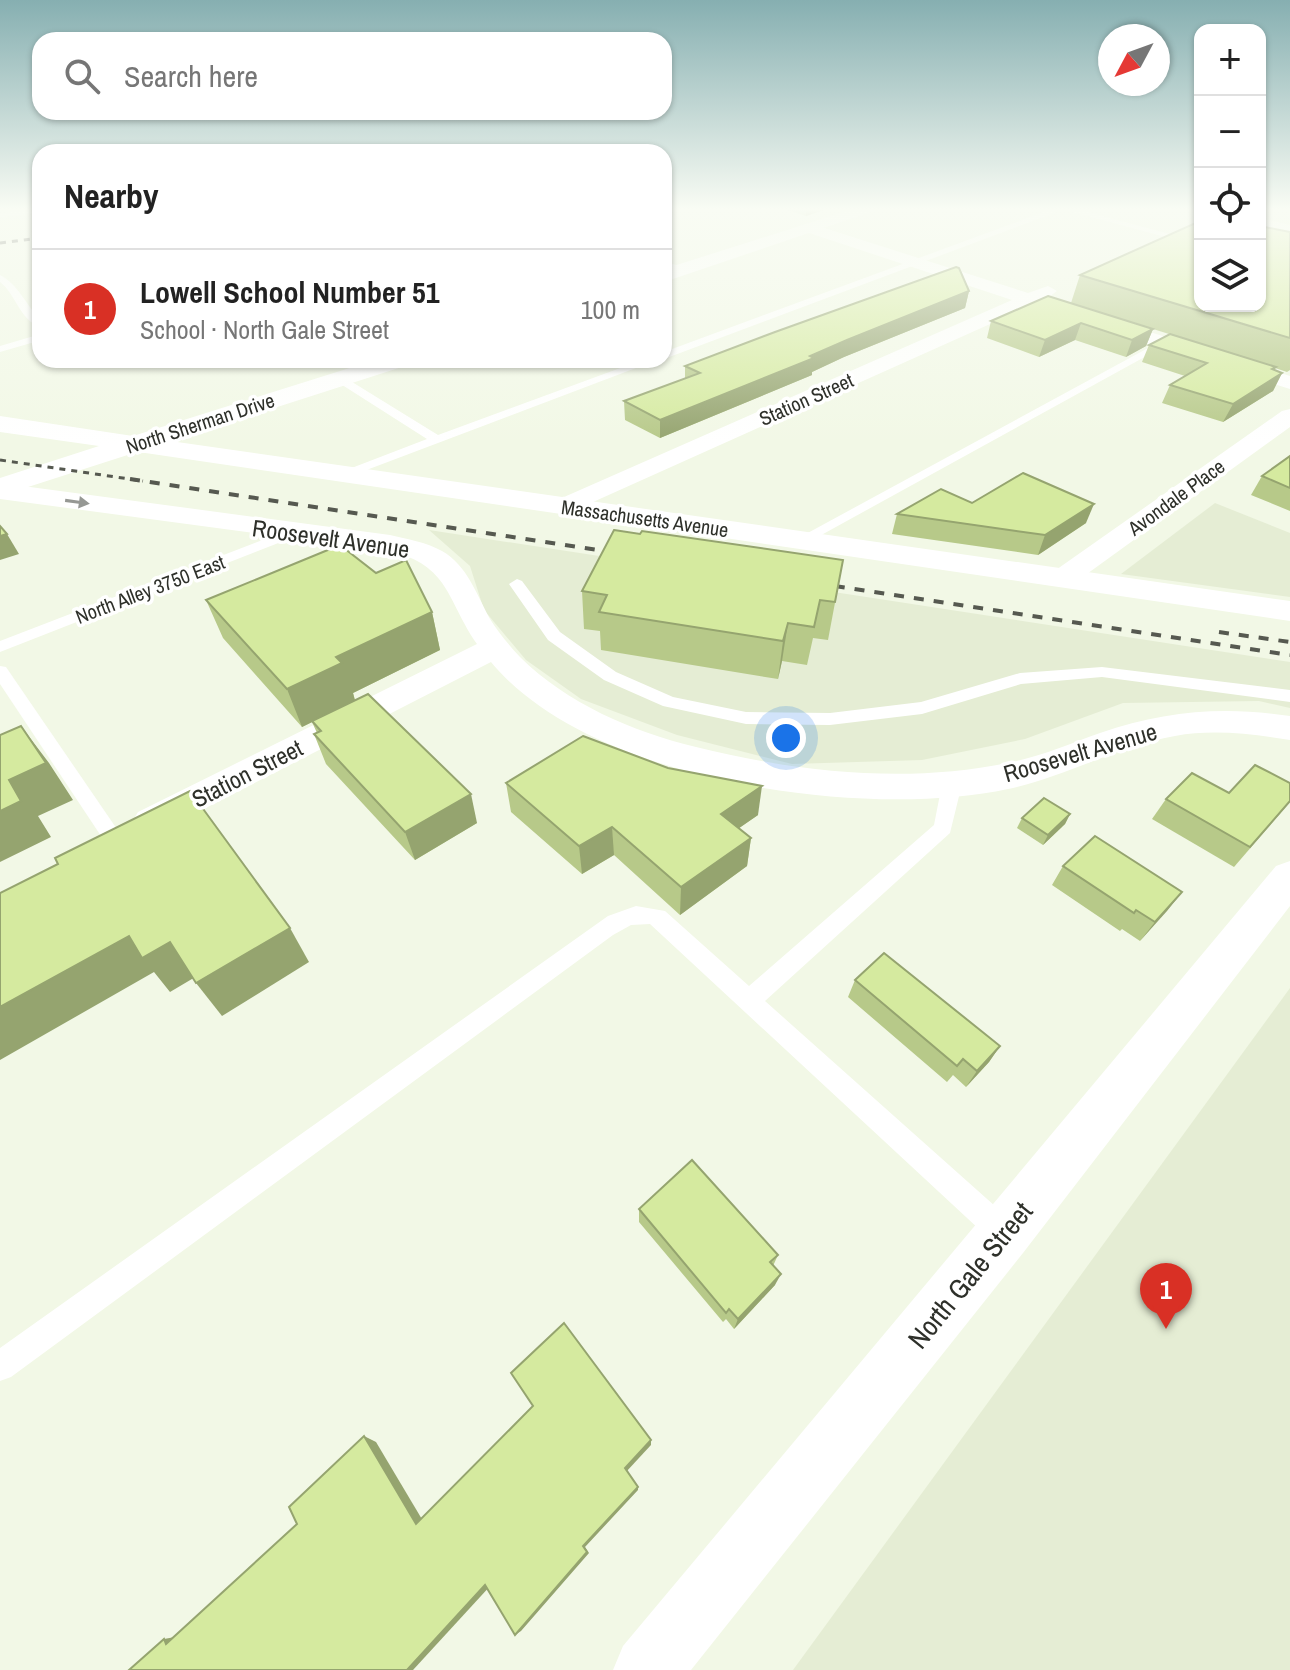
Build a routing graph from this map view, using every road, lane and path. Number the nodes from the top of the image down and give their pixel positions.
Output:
1 (12, 288) edge
2 (846, 288) edge
3 (1004, 288) edge
4 (32, 316) edge
5 (1090, 319) edge
6 (32, 339) edge
7 (1165, 343) junction
8 (0, 349) edge
9 (672, 353) edge
10 (375, 368) edge
11 (630, 368) edge
12 (340, 379) junction
13 (1290, 383) edge
14 (1290, 416) edge
15 (0, 424) edge
16 (436, 439) junction
17 (135, 444) junction
18 (343, 474) junction
19 (0, 489) edge
20 (564, 506) junction
21 (299, 530) junction
22 (800, 541) junction
23 (1063, 578) junction
24 (517, 584) dead end
25 (1290, 611) edge
26 (0, 647) edge
27 (494, 648) junction
28 (0, 671) edge
29 (1290, 696) edge
30 (1290, 728) edge
31 (952, 784) junction
32 (100, 847) joint
33 (1290, 877) edge
34 (749, 1001) junction
35 (1004, 1234) junction
36 (0, 1366) edge
37 (647, 1670) edge

1 - 4 lane
2 - 9 lane
3 - 20 street, Station Street
5 - 7 street
6 - 8 lane
7 - 13 street
7 - 22 lane
10 - 12 main road, North Sherman Drive
11 - 16 lane
12 - 16 lane
12 - 17 main road, North Sherman Drive
14 - 23 street, Avondale Place
15 - 17 main road, Massachusetts Avenue
16 - 18 lane
17 - 18 main road, Massachusetts Avenue
17 - 19 main road, North Sherman Drive
18 - 20 main road, Massachusetts Avenue
19 -> 21 street, Roosevelt Avenue
20 - 22 main road, Massachusetts Avenue
21 - 26 lane, North Alley 3750 East
21 - 27 street, Roosevelt Avenue
22 - 23 main road, Massachusetts Avenue
23 - 25 main road, Massachusetts Avenue
24 - 29 lane
27 - 31 street, Roosevelt Avenue
27 - 32 street, Station Street
28 - 32 lane
30 - 31 street, Roosevelt Avenue
31 - 34 lane
33 - 35 street, North Gale Street
34 - 35 lane
34 - 36 lane
35 - 37 street, North Gale Street

